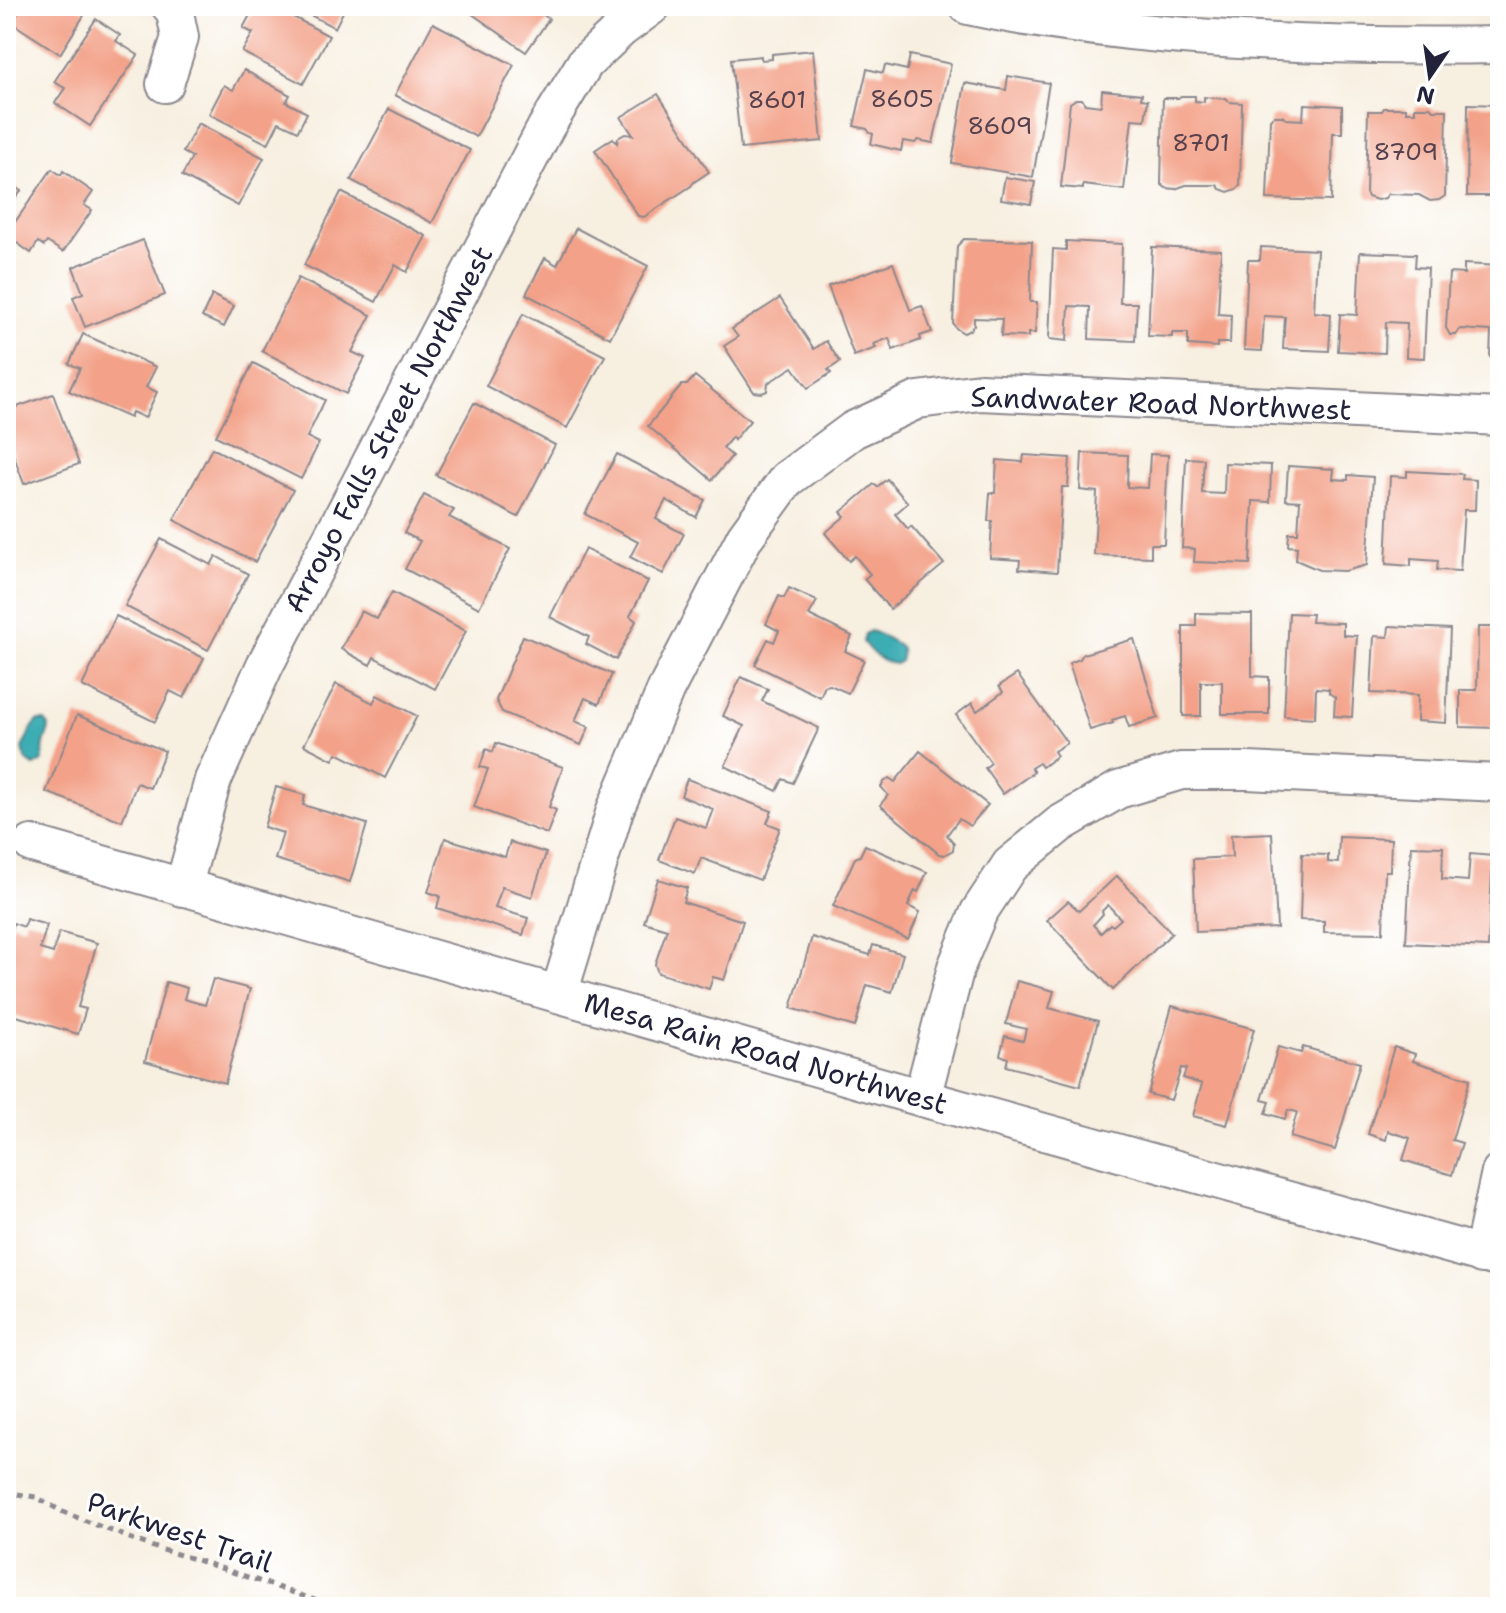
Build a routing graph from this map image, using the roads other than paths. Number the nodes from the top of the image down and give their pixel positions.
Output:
1 (652, 6) edge
2 (968, 6) edge
3 (174, 7) edge
4 (1500, 45) edge
5 (165, 84) dead end
6 (1500, 417) edge
7 (1500, 783) edge
8 (32, 844) dead end
9 (183, 888) junction
10 (559, 994) junction
11 (922, 1098) junction
12 (1500, 1172) edge
13 (1491, 1257) edge

1 - 9 street, Arroyo Falls Street Northwest
2 - 4 street
3 - 5 street
6 - 10 street, Sandwater Road Northwest
7 - 11 street
8 - 9 street, Mesa Rain Road Northwest
9 - 10 street, Mesa Rain Road Northwest
10 - 11 street, Mesa Rain Road Northwest
11 - 13 street, Mesa Rain Road Northwest
12 - 13 street

